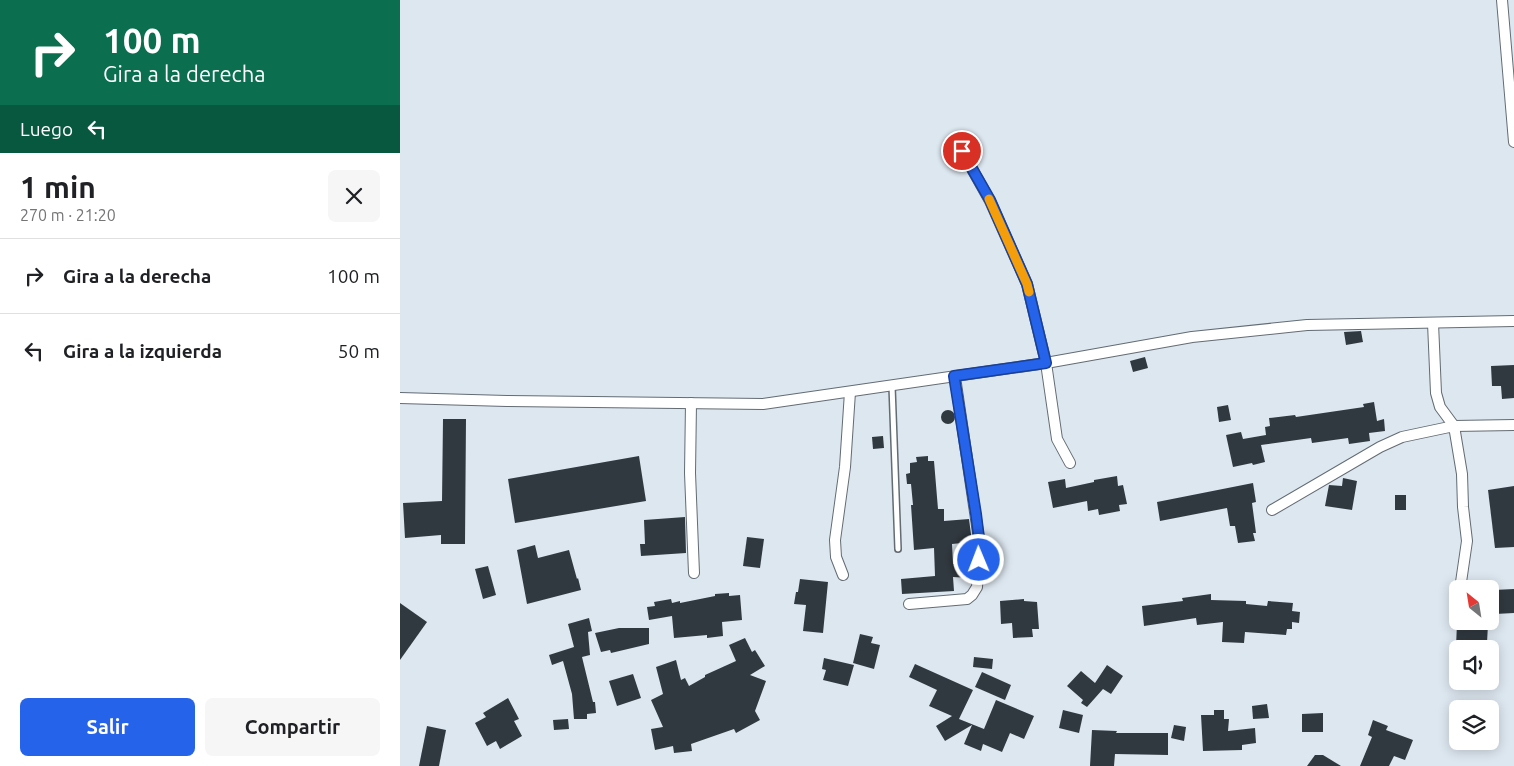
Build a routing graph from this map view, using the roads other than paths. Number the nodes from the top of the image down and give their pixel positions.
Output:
1 (1502, 0) edge
2 (1514, 142) edge
3 (962, 151) dead end
4 (1514, 321) edge
5 (1434, 323) junction
6 (1046, 363) junction
7 (954, 376) junction
8 (892, 386) junction
9 (850, 392) junction
10 (400, 398) edge
11 (692, 403) junction
12 (1514, 425) edge
13 (1454, 426) junction
14 (1070, 463) dead end
15 (1272, 510) dead end
16 (898, 549) dead end
17 (694, 573) dead end
18 (843, 575) dead end
19 (1461, 580) edge
20 (909, 604) dead end

1 - 2 street
3 - 6 street
4 - 5 street
5 - 6 street
5 - 13 street
6 - 7 street
6 - 14 street
7 - 8 street
7 - 20 street
8 - 9 street
8 - 16 lane
9 - 11 street
9 - 18 street
10 - 11 street
11 - 17 street
12 - 13 street
13 - 15 street
13 - 19 street

